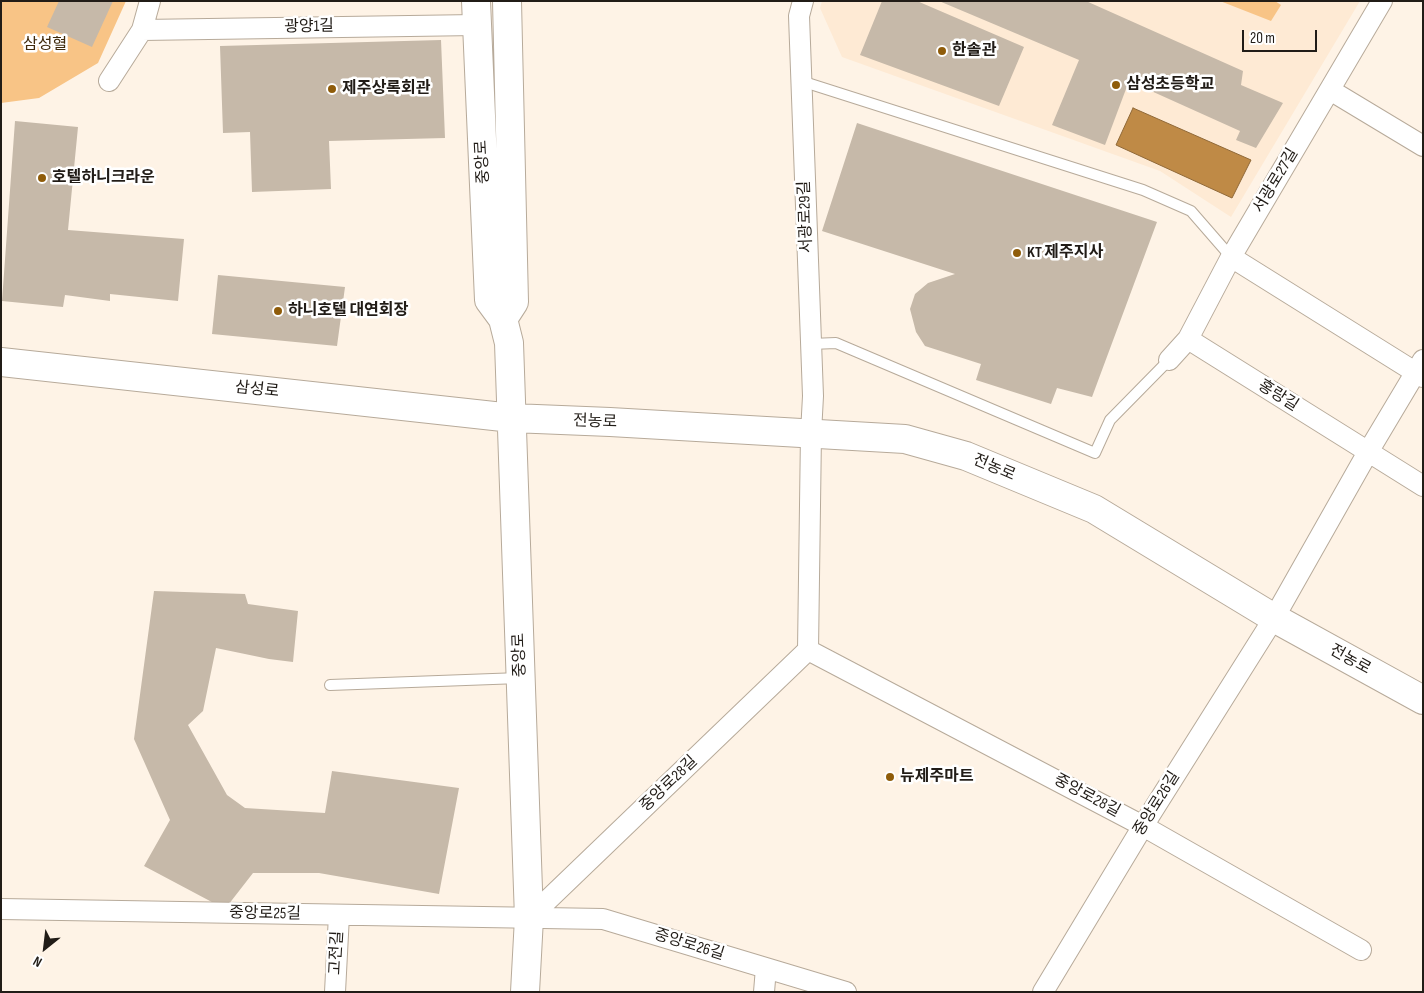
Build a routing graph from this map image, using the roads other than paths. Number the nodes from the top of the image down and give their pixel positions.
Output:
1 (150, 1) edge
2 (507, 1) edge
3 (803, 1) edge
4 (1382, 1) edge
5 (476, 13) edge
6 (142, 30) junction
7 (109, 80) dead end
8 (801, 81) junction
9 (1330, 90) junction
10 (1423, 146) edge
11 (1231, 257) junction
12 (502, 319) junction
13 (1188, 340) junction
14 (811, 344) junction
15 (1169, 360) joint
16 (1, 362) edge
17 (1420, 370) edge
18 (512, 418) junction
19 (810, 433) junction
20 (1368, 452) junction
21 (1423, 486) edge
22 (1274, 618) junction
23 (808, 650) junction
24 (521, 678) junction
25 (330, 685) dead end
26 (1423, 700) edge
27 (1143, 826) junction
28 (1, 909) edge
29 (339, 915) junction
30 (529, 918) junction
31 (1361, 950) dead end
32 (766, 968) junction
33 (335, 992) edge
34 (525, 992) edge
35 (764, 992) edge
36 (846, 992) edge
37 (1043, 992) edge

1 - 6 street
2 - 12 street, 중앙로
3 - 8 street, 서광로29길
4 - 9 street, 서광로27길
5 - 6 street, 광양1길
5 - 12 street, 중앙로
6 - 7 street
8 - 11 lane
8 - 14 street, 서광로29길
9 - 10 street
9 - 11 street, 서광로27길
11 - 13 street, 서광로27길
11 - 17 street
12 - 18 street, 중앙로
13 - 15 street, 서광로27길
13 - 20 street, 홍랑길
14 - 15 lane
14 - 19 street, 서광로29길
16 - 18 street, 삼성로
17 - 20 street
18 - 19 street, 전농로
18 - 24 street, 중앙로
19 - 22 street, 전농로
19 - 23 street
20 - 21 street, 홍랑길
20 - 22 street
22 - 26 street, 전농로
22 - 27 street, 중앙로26길
23 - 27 street, 중앙로28길
23 - 30 street, 중앙로28길
24 - 25 lane
24 - 30 street, 중앙로
27 - 31 street, 중앙로28길
27 - 37 street, 중앙로26길
28 - 29 street, 중앙로25길
29 - 30 street, 중앙로25길
29 - 33 street, 고전길
30 - 32 street, 중앙로26길
30 - 34 street, 중앙로
32 - 35 street
32 - 36 street, 중앙로26길

